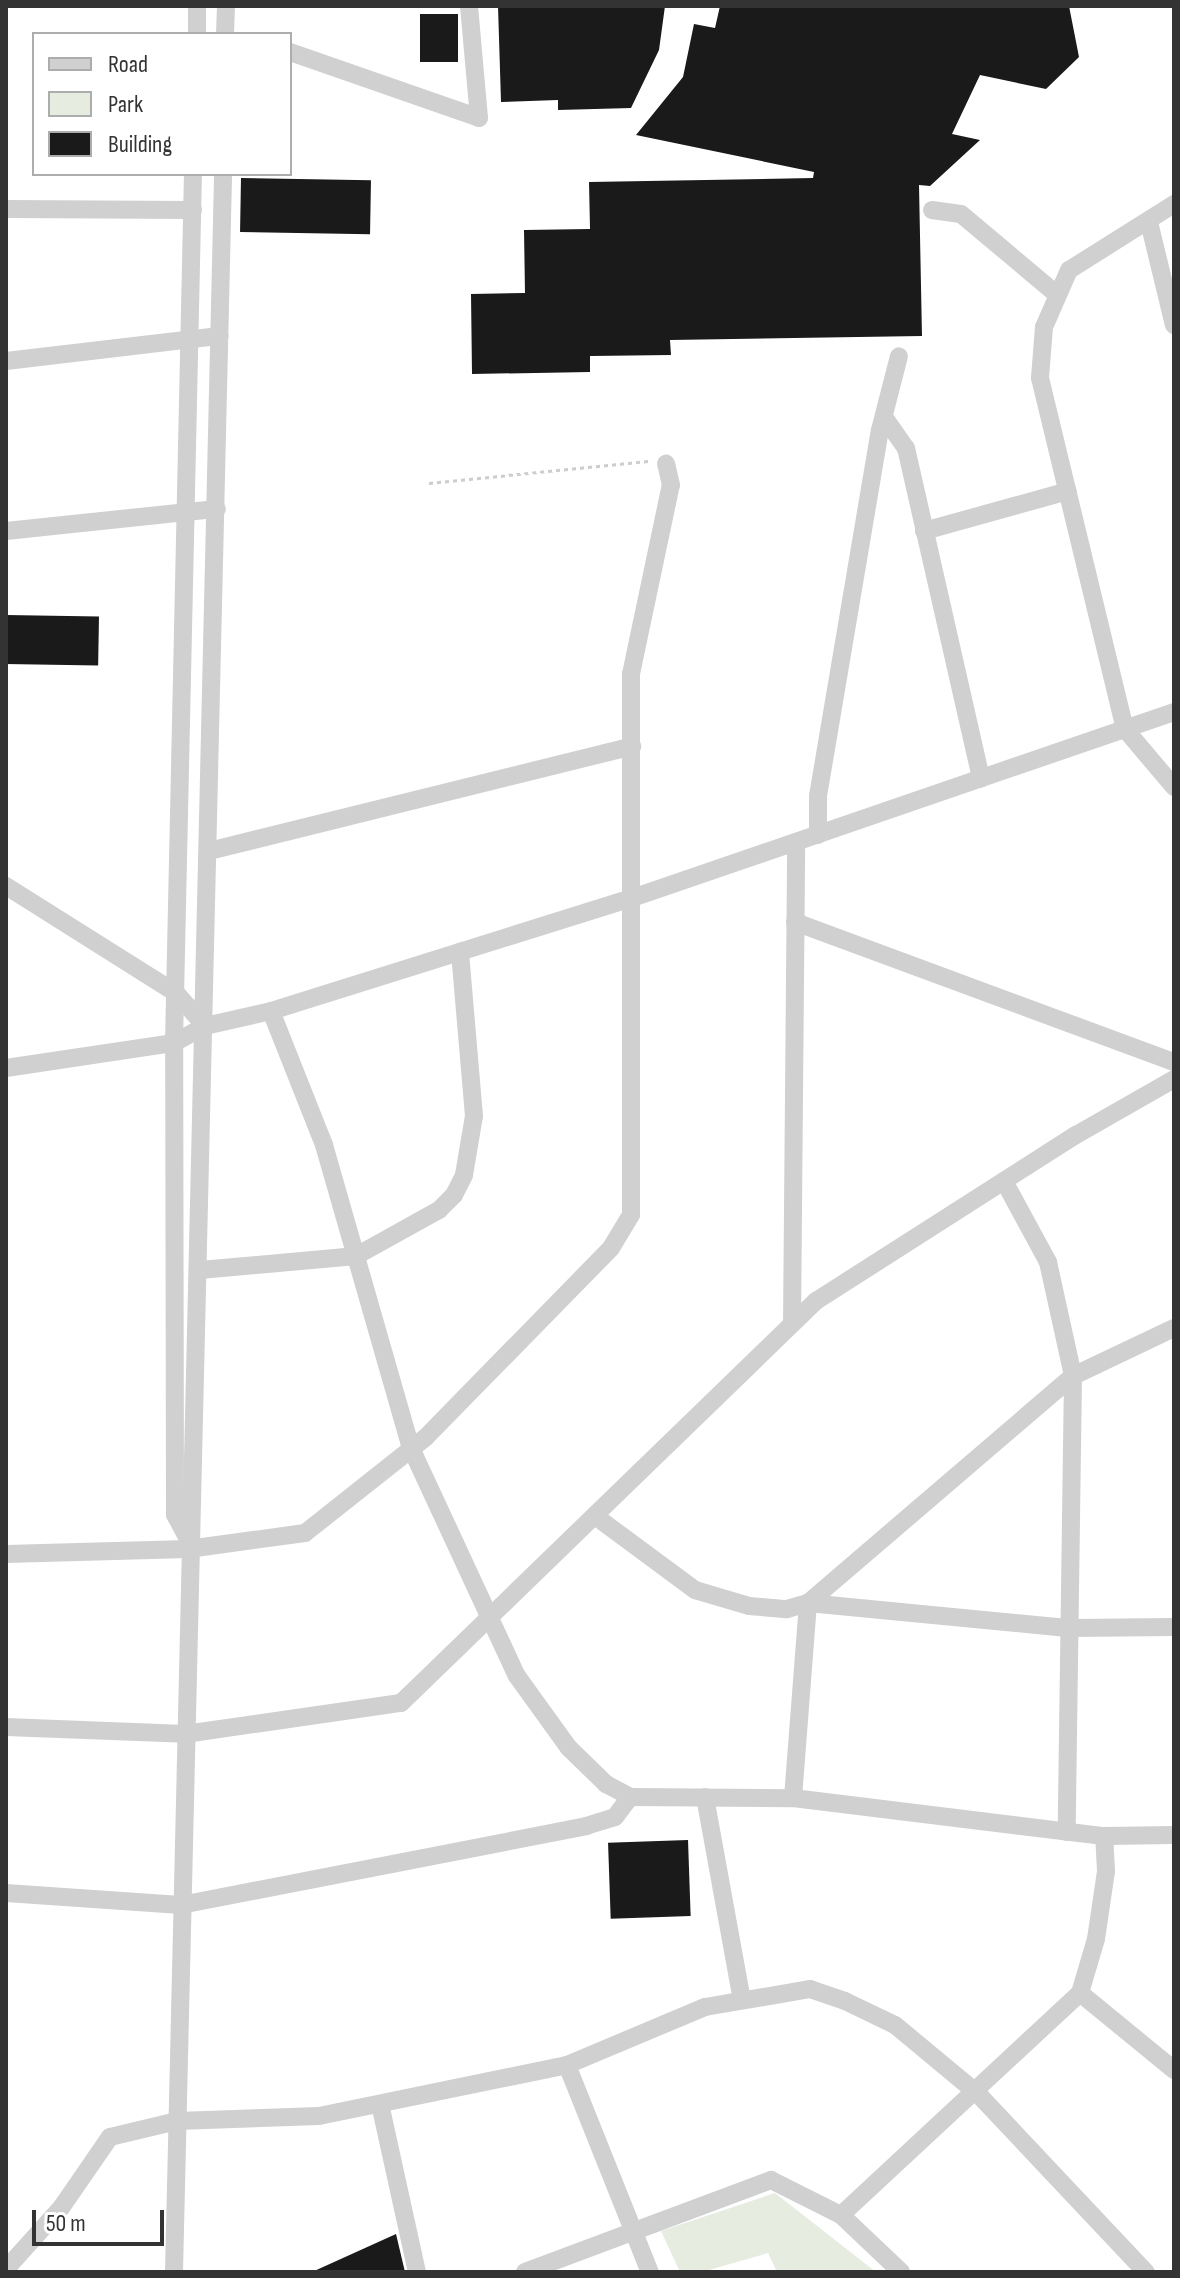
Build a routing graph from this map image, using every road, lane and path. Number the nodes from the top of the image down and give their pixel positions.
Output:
1 (197, 6) edge
2 (226, 6) edge
3 (469, 6) edge
4 (197, 32) edge
5 (230, 32) edge
6 (292, 53) edge
7 (193, 176) edge
8 (223, 176) edge
9 (1174, 204) edge
10 (6, 209) edge
11 (193, 210) junction
12 (932, 210) dead end
13 (1149, 222) junction
14 (1055, 293) junction
15 (1174, 325) edge
16 (220, 336) junction
17 (190, 340) junction
18 (899, 356) dead end
19 (6, 361) edge
20 (884, 417) junction
21 (666, 464) joint
22 (429, 483) dead end
23 (1068, 491) junction
24 (217, 509) junction
25 (186, 512) junction
26 (6, 531) edge
27 (924, 531) junction
28 (1174, 712) edge
29 (1125, 729) junction
30 (632, 746) junction
31 (981, 779) junction
32 (1174, 787) edge
33 (818, 835) junction
34 (796, 842) junction
35 (209, 851) junction
36 (6, 886) edge
37 (635, 897) junction
38 (795, 922) junction
39 (460, 952) junction
40 (176, 993) junction
41 (271, 1011) junction
42 (205, 1026) junction
43 (174, 1043) junction
44 (1174, 1062) edge
45 (6, 1068) edge
46 (1174, 1079) edge
47 (1004, 1181) junction
48 (356, 1256) junction
49 (200, 1270) junction
50 (792, 1324) junction
51 (1174, 1328) edge
52 (1073, 1376) junction
53 (411, 1448) junction
54 (595, 1516) junction
55 (188, 1544) junction
56 (6, 1554) edge
57 (808, 1603) junction
58 (487, 1620) junction
59 (1174, 1627) edge
60 (1070, 1628) junction
61 (6, 1727) edge
62 (185, 1734) junction
63 (630, 1797) junction
64 (705, 1797) junction
65 (793, 1798) junction
66 (1067, 1832) junction
67 (1174, 1835) edge
68 (1104, 1836) junction
69 (6, 1893) edge
70 (181, 1905) junction
71 (1080, 1993) junction
72 (742, 2000) junction
73 (567, 2065) junction
74 (1174, 2070) edge
75 (974, 2091) junction
76 (380, 2104) junction
77 (177, 2121) junction
78 (841, 2215) junction
79 (632, 2229) junction
80 (6, 2269) edge
81 (174, 2272) edge
82 (417, 2272) edge
83 (525, 2272) edge
84 (650, 2272) edge
85 (901, 2272) edge
86 (1146, 2272) edge

1 - 4 street
2 - 5 street
3 - 6 street
7 - 11 street
8 - 16 street
9 - 13 street
10 - 11 street
11 - 17 street
12 - 14 street
13 - 14 street
13 - 15 street
14 - 23 street
16 - 17 street
16 - 24 street
17 - 19 street
17 - 25 street
18 - 20 street
20 - 27 street
20 - 33 street
21 - 22 path
21 - 30 street
23 - 27 street
23 - 29 street
24 - 25 street
24 - 35 street
25 - 26 street
25 - 40 street
27 - 31 street
28 - 29 street
29 - 31 street
29 - 32 street
30 - 35 street
30 - 37 street
31 - 33 street
33 - 34 street
34 - 37 street
34 - 38 street
35 - 42 street
36 - 40 street
37 - 39 street
37 - 53 street
38 - 44 street
38 - 50 street
39 - 41 street
39 - 48 street
40 - 42 street
40 - 43 street
41 - 42 street
41 - 48 street
42 - 43 street
42 - 49 street
43 - 45 street
43 - 55 street
46 - 47 street
47 - 50 street
47 - 52 street
48 - 49 street
48 - 53 street
49 - 55 street
50 - 54 street
51 - 52 street
52 - 57 street
52 - 60 street
53 - 55 street
53 - 58 street
54 - 57 street
54 - 58 street
55 - 56 street
55 - 62 street
57 - 60 street
57 - 65 street
58 - 62 street
58 - 63 street
59 - 60 street
60 - 66 street
61 - 62 street
62 - 70 street
63 - 64 street
63 - 70 street
64 - 65 street
64 - 72 street
65 - 66 street
66 - 68 street
67 - 68 street
68 - 71 street
69 - 70 street
70 - 77 street
71 - 74 street
71 - 75 street
72 - 73 street
72 - 75 street
73 - 76 street
73 - 79 street
75 - 78 street
75 - 86 street
76 - 77 street
76 - 82 street
77 - 80 street
77 - 81 street
78 - 79 street
78 - 85 street
79 - 83 street
79 - 84 street

